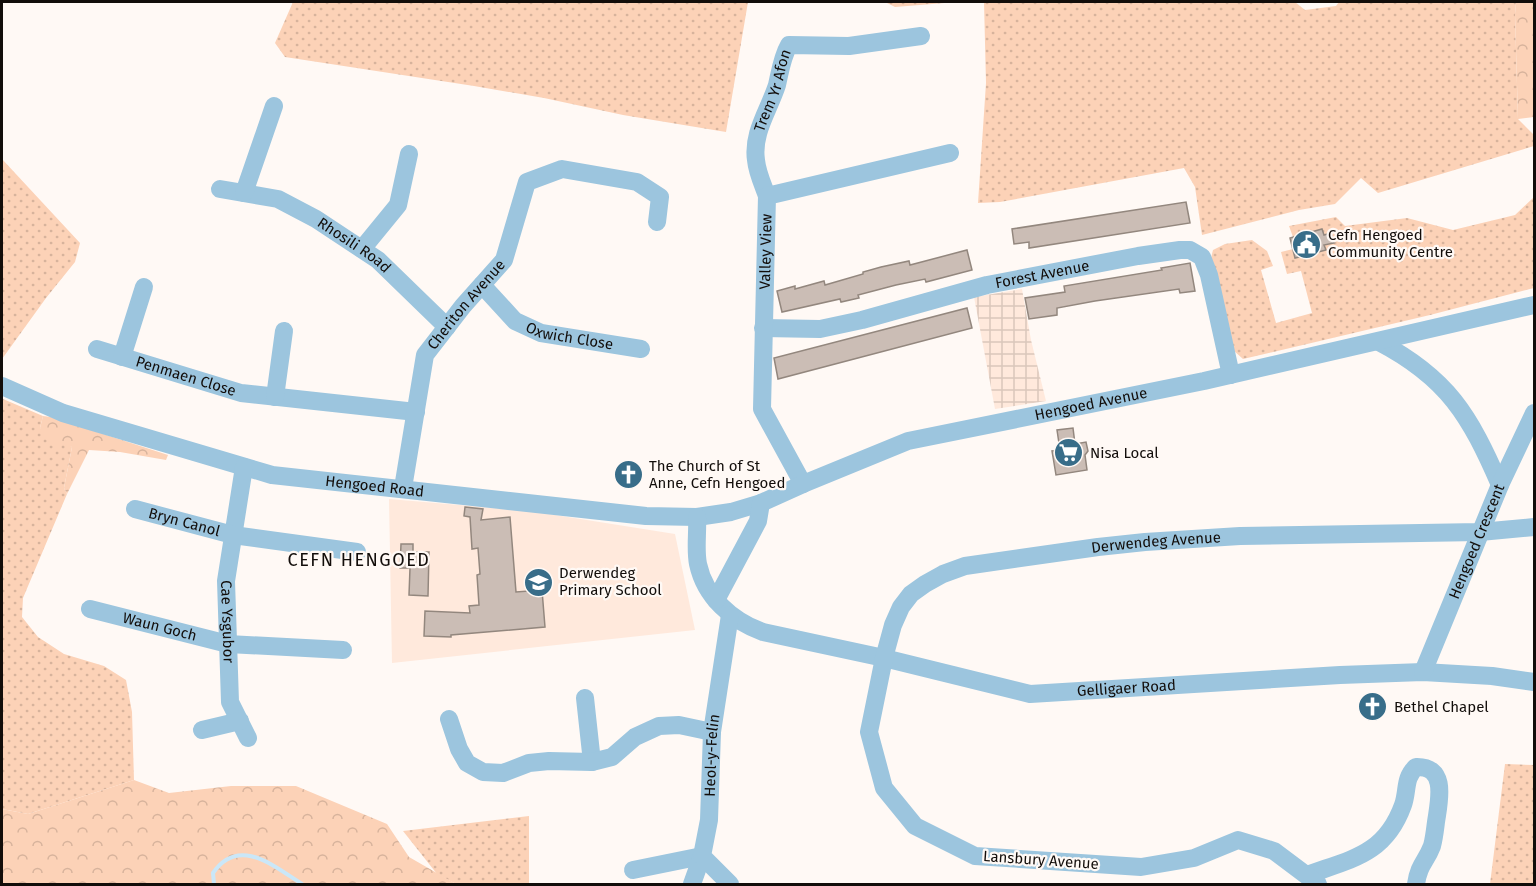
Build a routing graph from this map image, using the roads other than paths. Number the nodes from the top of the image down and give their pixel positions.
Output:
1 (921, 36) dead end
2 (274, 106) dead end
3 (950, 153) dead end
4 (408, 154) dead end
5 (220, 189) dead end
6 (244, 193) junction
7 (767, 196) junction
8 (657, 222) dead end
9 (362, 249) junction
10 (482, 285) junction
11 (144, 287) dead end
12 (1534, 305) edge
13 (447, 327) junction
14 (763, 328) junction
15 (284, 331) dead end
16 (1379, 342) junction
17 (97, 349) dead end
18 (640, 349) dead end
19 (122, 357) junction
20 (1231, 375) junction
21 (2, 386) edge
22 (275, 397) junction
23 (416, 412) junction
24 (1534, 414) edge
25 (244, 467) junction
26 (803, 484) junction
27 (1500, 485) junction
28 (403, 488) junction
29 (761, 503) junction
30 (135, 508) dead end
31 (697, 517) junction
32 (1534, 527) edge
33 (1480, 532) junction
34 (233, 535) junction
35 (357, 552) dead end
36 (716, 600) junction
37 (90, 609) dead end
38 (730, 615) junction
39 (228, 644) junction
40 (343, 650) dead end
41 (884, 658) junction
42 (1423, 672) junction
43 (1534, 682) edge
44 (585, 698) dead end
45 (450, 719) dead end
46 (202, 730) dead end
47 (712, 732) junction
48 (592, 762) junction
49 (702, 856) junction
50 (633, 870) dead end
51 (1312, 880) edge
52 (692, 885) edge
53 (730, 885) edge
54 (1416, 885) edge

1 - 7 street, Trem Yr Afon
2 - 6 street
3 - 7 street, Valley View
4 - 9 street
5 - 6 street, Rhosili Road
6 - 9 street, Rhosili Road
7 - 14 street, Valley View
8 - 10 street, Cheriton Avenue
9 - 13 street, Rhosili Road
10 - 13 street, Cheriton Avenue
10 - 18 street, Oxwich Close
11 - 19 street
12 - 16 street, Hengoed Avenue
13 - 23 street, Cheriton Avenue
14 - 20 street, Forest Avenue
14 - 26 street, Valley View
15 - 22 street
16 - 20 street, Hengoed Avenue
16 - 27 street
17 - 19 street, Penmaen Close
19 - 22 street, Penmaen Close
20 - 26 street, Hengoed Avenue
21 - 25 street, Hengoed Road
22 - 23 street, Penmaen Close
23 - 28 street, Cheriton Avenue
24 - 27 street, Hengoed Crescent
25 - 28 street, Hengoed Road
25 - 34 street, Cae Ysgubor
26 - 29 street, Hengoed Avenue
27 - 33 street, Hengoed Crescent
28 - 31 street, Hengoed Road
29 - 31 street, Hengoed Road
29 - 36 street
30 - 34 street, Bryn Canol
31 - 36 street, Gelligaer Road
32 - 33 street, Derwendeg Avenue
33 - 41 street, Derwendeg Avenue
33 - 42 street, Hengoed Crescent
34 - 35 street, Bryn Canol
34 - 39 street, Cae Ysgubor
36 - 38 street, Gelligaer Road
37 - 39 street, Waun Goch
38 - 41 street, Gelligaer Road
38 - 47 street, Heol-y-Felin
39 - 40 street, Waun Goch
39 - 46 street, Cae Ysgubor
41 - 42 street, Gelligaer Road
41 - 51 street, Lansbury Avenue
42 - 43 street, Gelligaer Road
44 - 48 street
45 - 48 street
47 - 48 street
47 - 49 street, Heol-y-Felin
49 - 50 street
49 - 52 street, Heol-y-Felin
49 - 53 street
51 - 54 street, Lansbury Avenue

